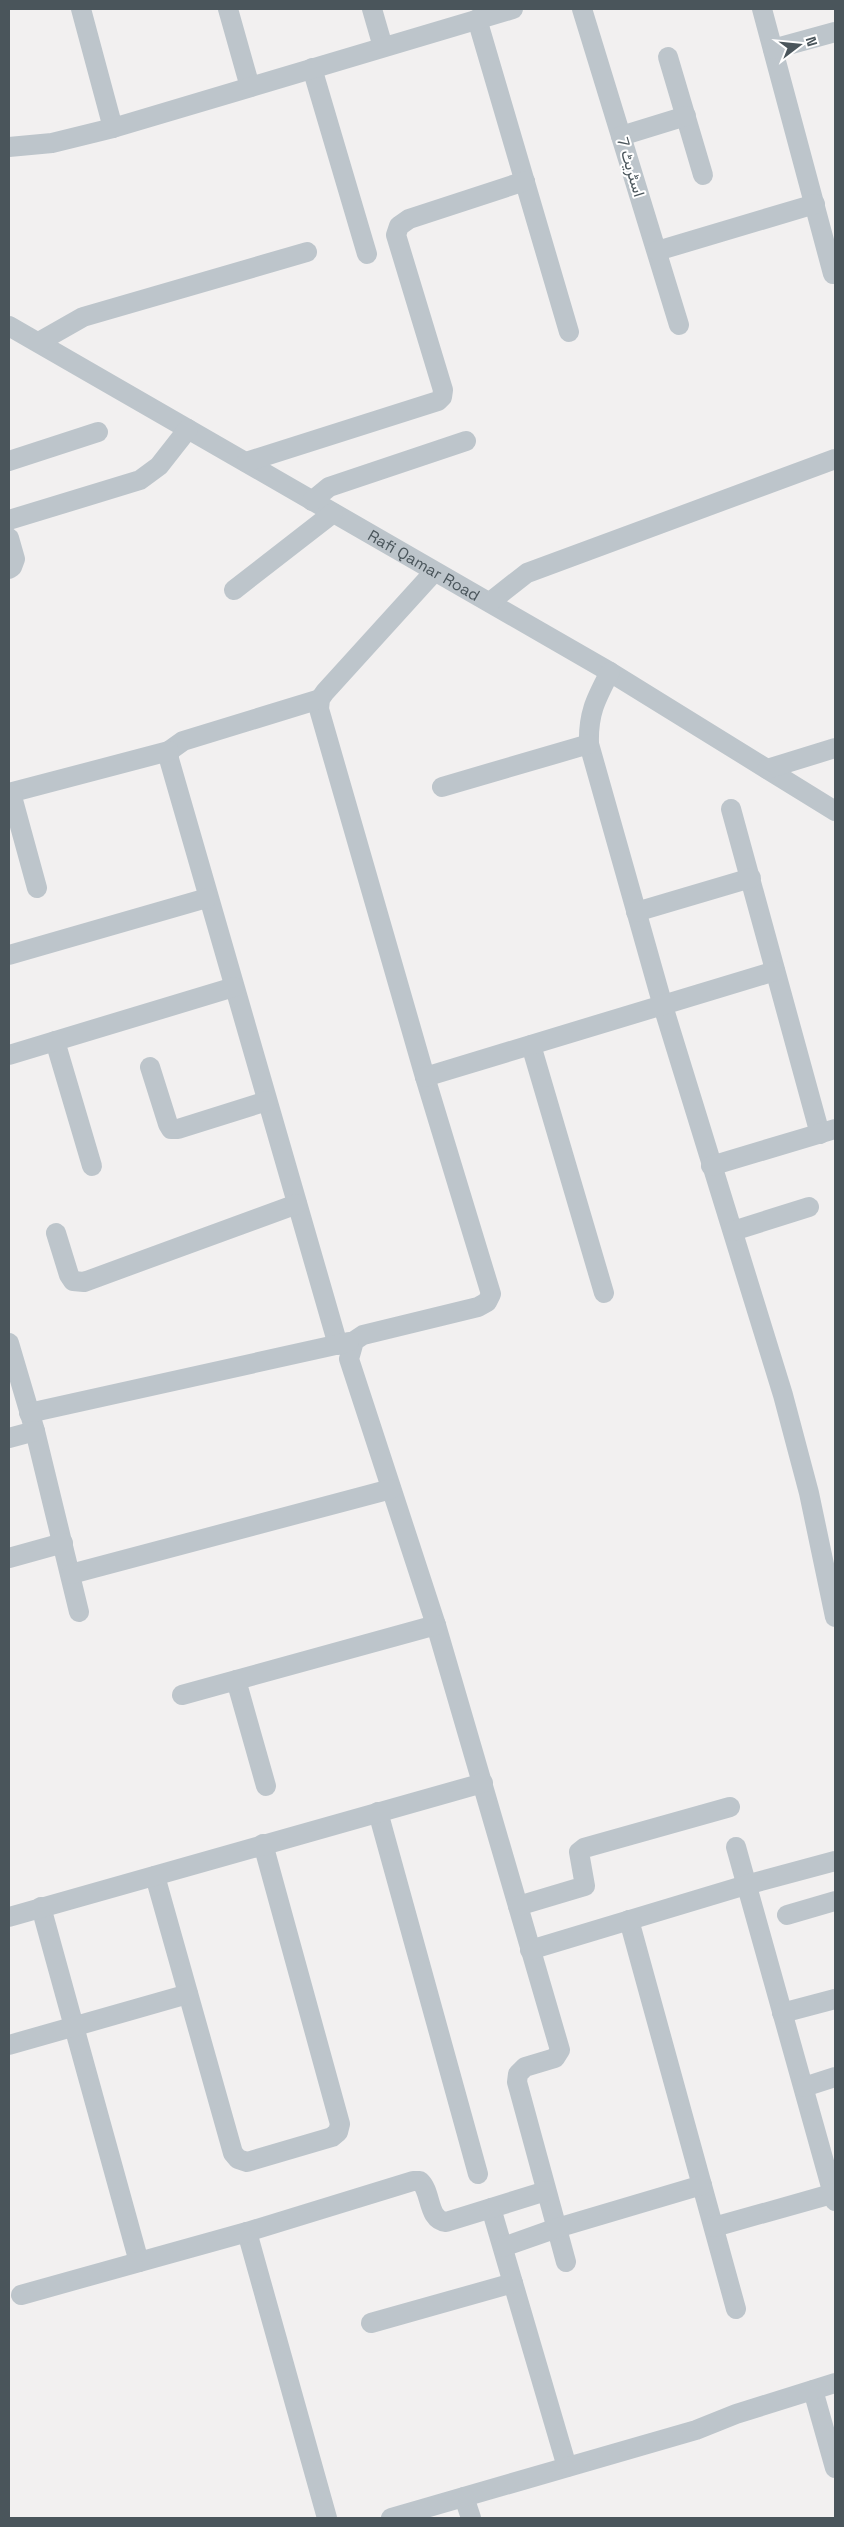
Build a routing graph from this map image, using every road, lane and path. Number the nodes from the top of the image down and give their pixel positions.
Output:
1 (81, 9) edge
2 (228, 9) edge
3 (372, 9) edge
4 (514, 9) edge
5 (582, 9) edge
6 (762, 9) edge
7 (477, 19) junction
8 (835, 32) edge
9 (382, 47) junction
10 (773, 49) junction
11 (668, 57) dead end
12 (312, 68) junction
13 (250, 87) junction
14 (686, 116) junction
15 (113, 128) junction
16 (621, 136) junction
17 (9, 147) edge
18 (703, 175) dead end
19 (525, 181) junction
20 (814, 204) junction
21 (307, 252) dead end
22 (657, 252) junction
23 (367, 254) dead end
24 (833, 274) dead end
25 (679, 325) dead end
26 (9, 326) edge
27 (569, 332) dead end
28 (39, 342) junction
29 (188, 428) junction
30 (98, 432) dead end
31 (466, 441) dead end
32 (835, 459) edge
33 (9, 461) edge
34 (246, 462) junction
35 (312, 500) junction
36 (334, 513) junction
37 (9, 520) edge
38 (9, 538) edge
39 (9, 569) edge
40 (434, 572) junction
41 (234, 590) dead end
42 (490, 602) junction
43 (610, 672) junction
44 (320, 699) junction
45 (589, 744) junction
46 (835, 748) edge
47 (169, 751) junction
48 (767, 769) junction
49 (442, 787) dead end
50 (10, 793) edge
51 (731, 808) dead end
52 (835, 811) edge
53 (751, 878) junction
54 (37, 888) dead end
55 (207, 898) junction
56 (636, 912) junction
57 (9, 955) edge
58 (775, 972) junction
59 (234, 987) junction
60 (663, 1006) junction
61 (55, 1041) junction
62 (532, 1045) junction
63 (9, 1055) edge
64 (150, 1067) dead end
65 (425, 1077) junction
66 (267, 1101) junction
67 (828, 1131) edge
68 (92, 1166) dead end
69 (712, 1166) junction
70 (297, 1204) junction
71 (809, 1207) dead end
72 (732, 1231) junction
73 (56, 1233) dead end
74 (604, 1293) dead end
75 (9, 1343) edge
76 (346, 1343) junction
77 (32, 1422) junction
78 (9, 1438) edge
79 (391, 1489) junction
80 (63, 1543) junction
81 (9, 1558) edge
82 (71, 1574) junction
83 (79, 1612) dead end
84 (835, 1618) edge
85 (436, 1625) junction
86 (236, 1680) junction
87 (182, 1695) dead end
88 (483, 1783) junction
89 (266, 1786) dead end
90 (730, 1807) dead end
91 (378, 1812) junction
92 (263, 1844) junction
93 (736, 1847) dead end
94 (835, 1861) edge
95 (155, 1876) junction
96 (746, 1885) junction
97 (835, 1901) edge
98 (518, 1906) junction
99 (42, 1907) junction
100 (787, 1915) dead end
101 (9, 1916) edge
102 (629, 1920) junction
103 (530, 1950) junction
104 (188, 1994) junction
105 (835, 1999) edge
106 (782, 2013) junction
107 (75, 2026) junction
108 (9, 2045) edge
109 (835, 2077) edge
110 (804, 2087) junction
111 (478, 2174) dead end
112 (702, 2186) junction
113 (546, 2191) junction
114 (835, 2196) edge
115 (491, 2208) junction
116 (714, 2227) junction
117 (557, 2228) junction
118 (247, 2232) junction
119 (503, 2246) junction
120 (140, 2262) junction
121 (566, 2262) dead end
122 (513, 2283) junction
123 (21, 2295) dead end
124 (736, 2309) dead end
125 (371, 2323) dead end
126 (835, 2382) edge
127 (813, 2390) junction
128 (567, 2467) junction
129 (835, 2468) edge
130 (464, 2497) junction
131 (327, 2518) edge
132 (390, 2518) edge
133 (471, 2518) edge

1 - 15 street
2 - 13 street
3 - 9 street
4 - 7 street
5 - 16 street, اسٹریٹ 7
6 - 10 street
7 - 9 street
7 - 19 street
8 - 10 street
9 - 12 street
10 - 20 street
11 - 14 street
12 - 13 street
12 - 23 street
13 - 15 street
14 - 16 street
14 - 18 street
15 - 17 street
16 - 22 street, اسٹریٹ 7
19 - 27 street
19 - 34 street
20 - 22 street
20 - 24 street
21 - 28 street
22 - 25 street, اسٹریٹ 7
26 - 28 street, Rafi Qamar Road
28 - 29 street, Rafi Qamar Road
29 - 34 street, Rafi Qamar Road
29 - 37 street
30 - 33 street
31 - 35 street
32 - 42 street
34 - 35 street, Rafi Qamar Road
35 - 36 street, Rafi Qamar Road
36 - 40 street, Rafi Qamar Road
36 - 41 street
38 - 39 street
40 - 42 street, Rafi Qamar Road
40 - 44 street
42 - 43 street, Rafi Qamar Road
43 - 45 street
43 - 48 street, Rafi Qamar Road
44 - 47 street
44 - 65 street
45 - 49 street
45 - 56 street
46 - 48 street
47 - 50 street
47 - 55 street
48 - 52 street, Rafi Qamar Road
50 - 54 street
51 - 53 street
53 - 56 street
53 - 58 street
55 - 57 street
55 - 59 street
56 - 60 street
58 - 60 street
58 - 67 street
59 - 61 street
59 - 66 street
60 - 62 street
60 - 69 street
61 - 63 street
61 - 68 street
62 - 65 street
62 - 74 street
64 - 66 street
65 - 76 street
66 - 70 street
67 - 69 street
69 - 72 street
70 - 73 street
70 - 76 street
71 - 72 street
72 - 84 street
75 - 77 street
76 - 77 street
76 - 79 street
77 - 78 street
77 - 80 street
79 - 82 street
79 - 85 street
80 - 81 street
80 - 82 street
82 - 83 street
85 - 86 street
85 - 88 street
86 - 87 street
86 - 89 street
88 - 91 street
88 - 98 street
90 - 98 street
91 - 92 street
91 - 111 street
92 - 95 street
92 - 104 street
93 - 96 street
94 - 96 street
95 - 99 street
95 - 104 street
96 - 102 street
96 - 106 street
97 - 100 street
98 - 103 street
99 - 101 street
99 - 107 street
102 - 103 street
102 - 112 street
103 - 113 street
104 - 107 street
105 - 106 street
106 - 110 street
107 - 108 street
107 - 120 street
109 - 110 street
110 - 114 street
112 - 116 street
112 - 117 street
113 - 115 street
113 - 117 street
114 - 116 street
115 - 118 street
115 - 119 street
116 - 124 street
117 - 119 street
117 - 121 street
118 - 120 street
118 - 131 street
119 - 122 street
120 - 123 street
122 - 125 street
122 - 128 street
126 - 127 street
127 - 128 street
127 - 129 street
128 - 130 street
130 - 132 street
130 - 133 street

